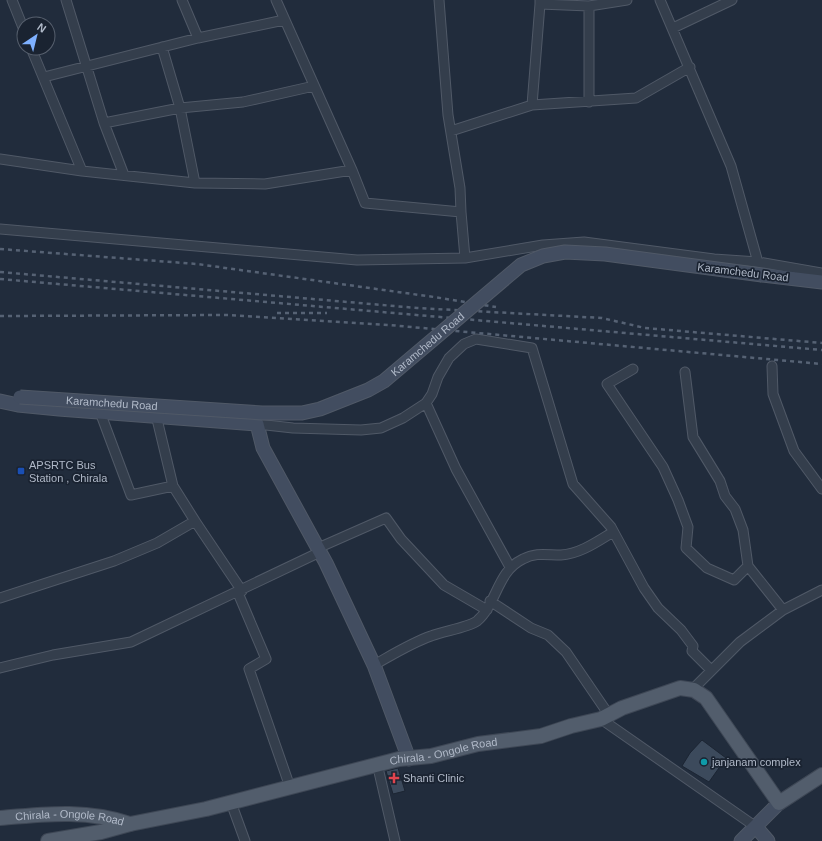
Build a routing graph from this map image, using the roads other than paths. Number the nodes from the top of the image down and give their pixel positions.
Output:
1 (12, 0) edge
2 (66, 0) edge
3 (182, 0) edge
4 (276, 0) edge
5 (439, 0) edge
6 (627, 0) edge
7 (660, 0) edge
8 (732, 0) edge
9 (540, 2) edge
10 (584, 4) edge
11 (18, 16) edge
12 (284, 20) junction
13 (673, 28) junction
14 (198, 38) junction
15 (162, 47) junction
16 (35, 56) edge
17 (87, 66) junction
18 (690, 67) junction
19 (44, 77) junction
20 (314, 86) junction
21 (589, 102) junction
22 (532, 105) junction
23 (180, 108) junction
24 (104, 123) junction
25 (451, 131) junction
26 (0, 159) edge
27 (352, 170) junction
28 (82, 171) junction
29 (124, 175) junction
30 (195, 183) junction
31 (461, 212) junction
32 (0, 229) edge
33 (465, 258) junction
34 (758, 262) junction
35 (822, 273) edge
36 (762, 275) junction
37 (822, 282) edge
38 (772, 366) dead end
39 (633, 369) dead end
40 (685, 372) dead end
41 (0, 396) edge
42 (0, 401) edge
43 (426, 403) junction
44 (100, 412) junction
45 (156, 416) junction
46 (257, 424) junction
47 (818, 477) edge
48 (173, 486) junction
49 (822, 489) edge
50 (195, 521) junction
51 (614, 532) junction
52 (319, 550) junction
53 (748, 566) junction
54 (510, 568) junction
55 (822, 590) edge
56 (240, 592) junction
57 (0, 598) edge
58 (489, 606) junction
59 (783, 610) junction
60 (374, 664) junction
61 (0, 668) edge
62 (711, 670) junction
63 (692, 690) junction
64 (605, 717) junction
65 (409, 759) junction
66 (379, 772) junction
67 (822, 776) edge
68 (290, 787) junction
69 (779, 803) junction
70 (233, 808) junction
71 (0, 818) edge
72 (130, 824) junction
73 (756, 826) junction
74 (48, 841) edge
75 (105, 841) edge
76 (245, 841) edge
77 (395, 841) edge
78 (741, 841) edge
79 (768, 841) edge

1 - 11 street
2 - 17 street
3 - 14 street
4 - 12 street
5 - 25 street
6 - 10 street
7 - 13 street
8 - 13 street
9 - 10 street
9 - 22 street
10 - 21 street
12 - 14 street
12 - 20 street
13 - 18 street
14 - 15 street
15 - 17 street
15 - 23 street
16 - 19 street
17 - 19 street
17 - 24 street
18 - 21 street
18 - 34 street
19 - 28 street
20 - 23 street
20 - 27 street
21 - 22 street
22 - 25 street
23 - 24 street
23 - 30 street
24 - 29 street
25 - 31 street
26 - 28 street
27 - 30 street
27 - 31 street
28 - 29 street
29 - 30 street
31 - 33 street
32 - 33 street
33 - 34 street
34 - 35 street
34 - 36 street
36 - 37 street, Karamchedu Road
36 - 41 street, Karamchedu Road, bridge
38 - 47 street
39 - 53 street
40 - 53 street
42 - 44 street
43 - 46 street
43 - 51 street
43 - 54 street
44 - 45 street
44 - 48 street
45 - 46 street
45 - 48 street
46 - 52 street
47 - 49 street
48 - 50 street
50 - 56 street
50 - 57 street
51 - 54 street
51 - 62 street
52 - 56 street
52 - 58 street
52 - 60 street
53 - 59 street
54 - 58 street
55 - 59 street
56 - 61 street
56 - 68 street
58 - 60 street
58 - 64 street
59 - 62 street
60 - 65 street
62 - 63 street
63 - 64 main road, Chirala - Ongole Road
63 - 69 main road
64 - 65 main road, Chirala - Ongole Road
64 - 73 street
65 - 66 main road
65 - 68 main road, Chirala - Ongole Road
66 - 70 main road
66 - 77 street
67 - 69 main road
68 - 72 main road, Chirala - Ongole Road
69 - 73 street
70 - 75 main road
70 - 76 street
71 - 72 main road, Chirala - Ongole Road
72 - 74 main road
73 - 78 street
73 - 79 street

